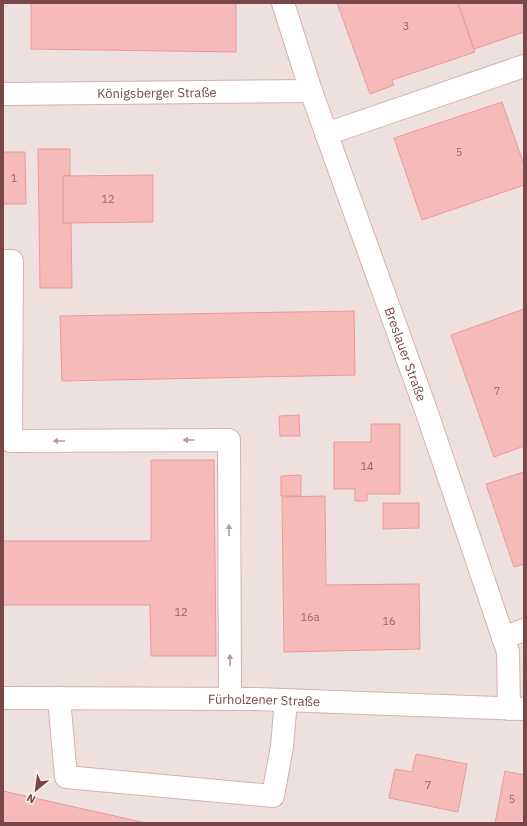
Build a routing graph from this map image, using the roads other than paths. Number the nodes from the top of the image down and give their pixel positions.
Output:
1 (283, 3) edge
2 (524, 66) edge
3 (311, 91) junction
4 (3, 94) edge
5 (326, 134) junction
6 (3, 261) edge
7 (524, 630) edge
8 (503, 638) junction
9 (3, 698) edge
10 (59, 698) junction
11 (230, 699) junction
12 (286, 700) junction
13 (517, 709) edge

1 - 3 street, Breslauer Straße
2 - 5 street
3 - 4 street, Königsberger Straße
3 - 5 street, Breslauer Straße
5 - 8 street, Breslauer Straße
11 -> 6 street
7 - 8 street
8 - 13 street, Breslauer Straße
9 - 10 street, Fürholzener Straße
10 - 11 street, Fürholzener Straße
10 - 12 street
11 - 12 street, Fürholzener Straße
12 - 13 street, Fürholzener Straße

